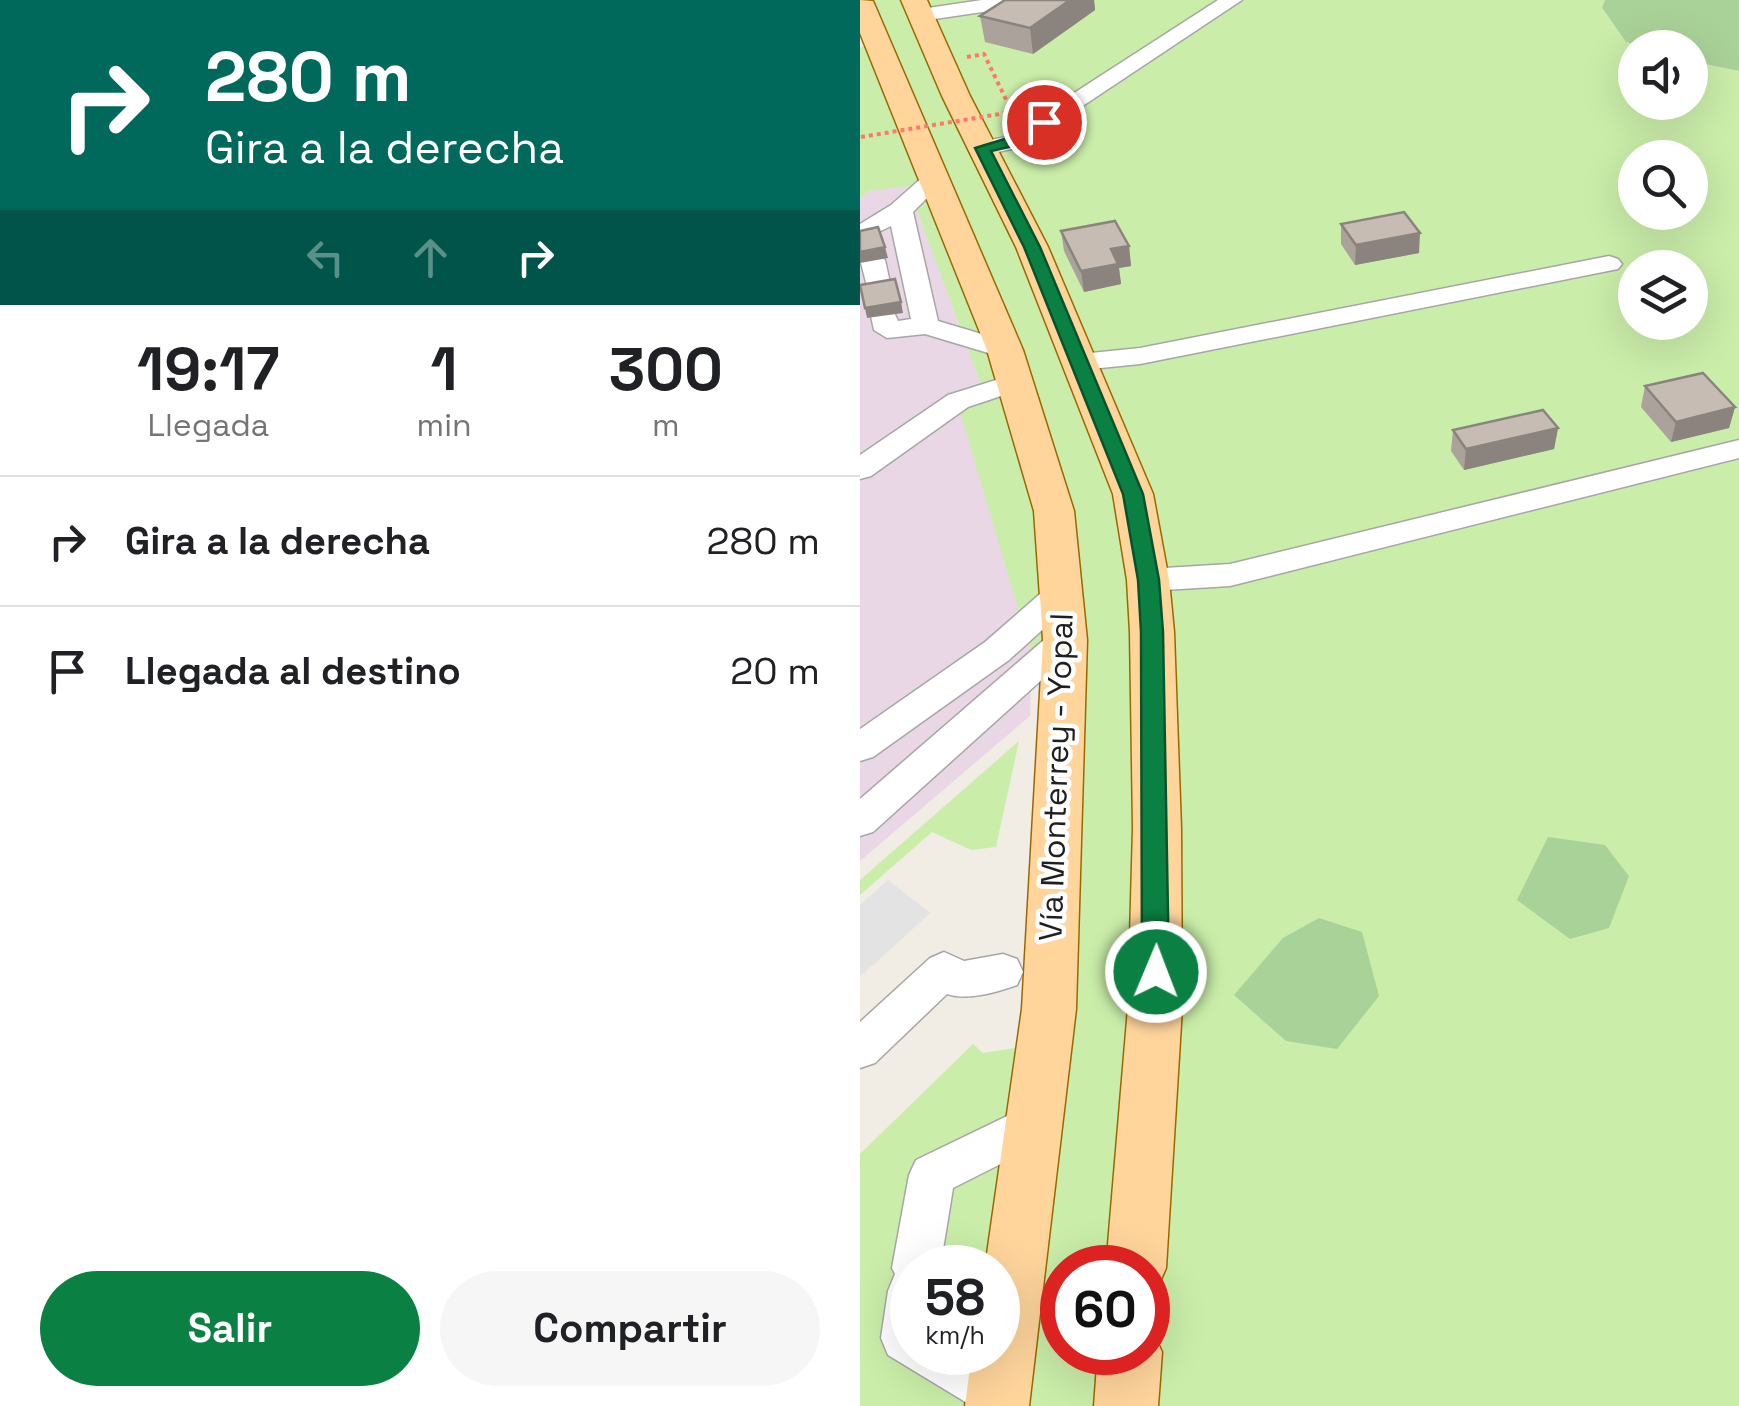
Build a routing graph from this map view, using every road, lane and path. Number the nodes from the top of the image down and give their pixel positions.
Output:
1 (1022, 0) edge
2 (1232, 0) edge
3 (917, 8) edge
4 (864, 26) edge
5 (1012, 112) dead end
6 (860, 136) edge
7 (982, 148) junction
8 (934, 180) junction
9 (900, 210) junction
10 (866, 241) edge
11 (1609, 264) dead end
12 (878, 318) edge
13 (926, 326) junction
14 (1082, 362) junction
15 (1010, 366) junction
16 (1739, 449) edge
17 (860, 469) edge
18 (1148, 580) junction
19 (1062, 594) junction
20 (1065, 640) junction
21 (861, 738) edge
22 (860, 822) edge
23 (1004, 972) dead end
24 (860, 1049) edge
25 (1032, 1125) junction
26 (920, 1245) edge
27 (1138, 1245) edge
28 (963, 1375) edge
29 (1128, 1375) edge
30 (998, 1400) edge
31 (1126, 1406) edge

1 - 3 street
2 - 7 street
3 - 7 main road
4 - 8 main road, Vía Monterrey - Yopal
5 - 6 path, bridge
7 - 14 main road
8 - 9 street
8 - 15 main road, Vía Monterrey - Yopal
9 - 10 street
9 - 13 street
10 - 12 street
11 - 14 street
12 - 13 street
13 - 15 street
14 - 18 main road
15 - 17 street
15 - 19 main road, Vía Monterrey - Yopal
16 - 18 street
18 - 27 main road
19 - 20 main road, Vía Monterrey - Yopal
19 - 21 street
20 - 22 street
20 - 25 main road, Vía Monterrey - Yopal
23 - 24 street
25 - 26 street
25 - 30 main road, Vía Monterrey - Yopal
28 - 30 street
29 - 31 main road

